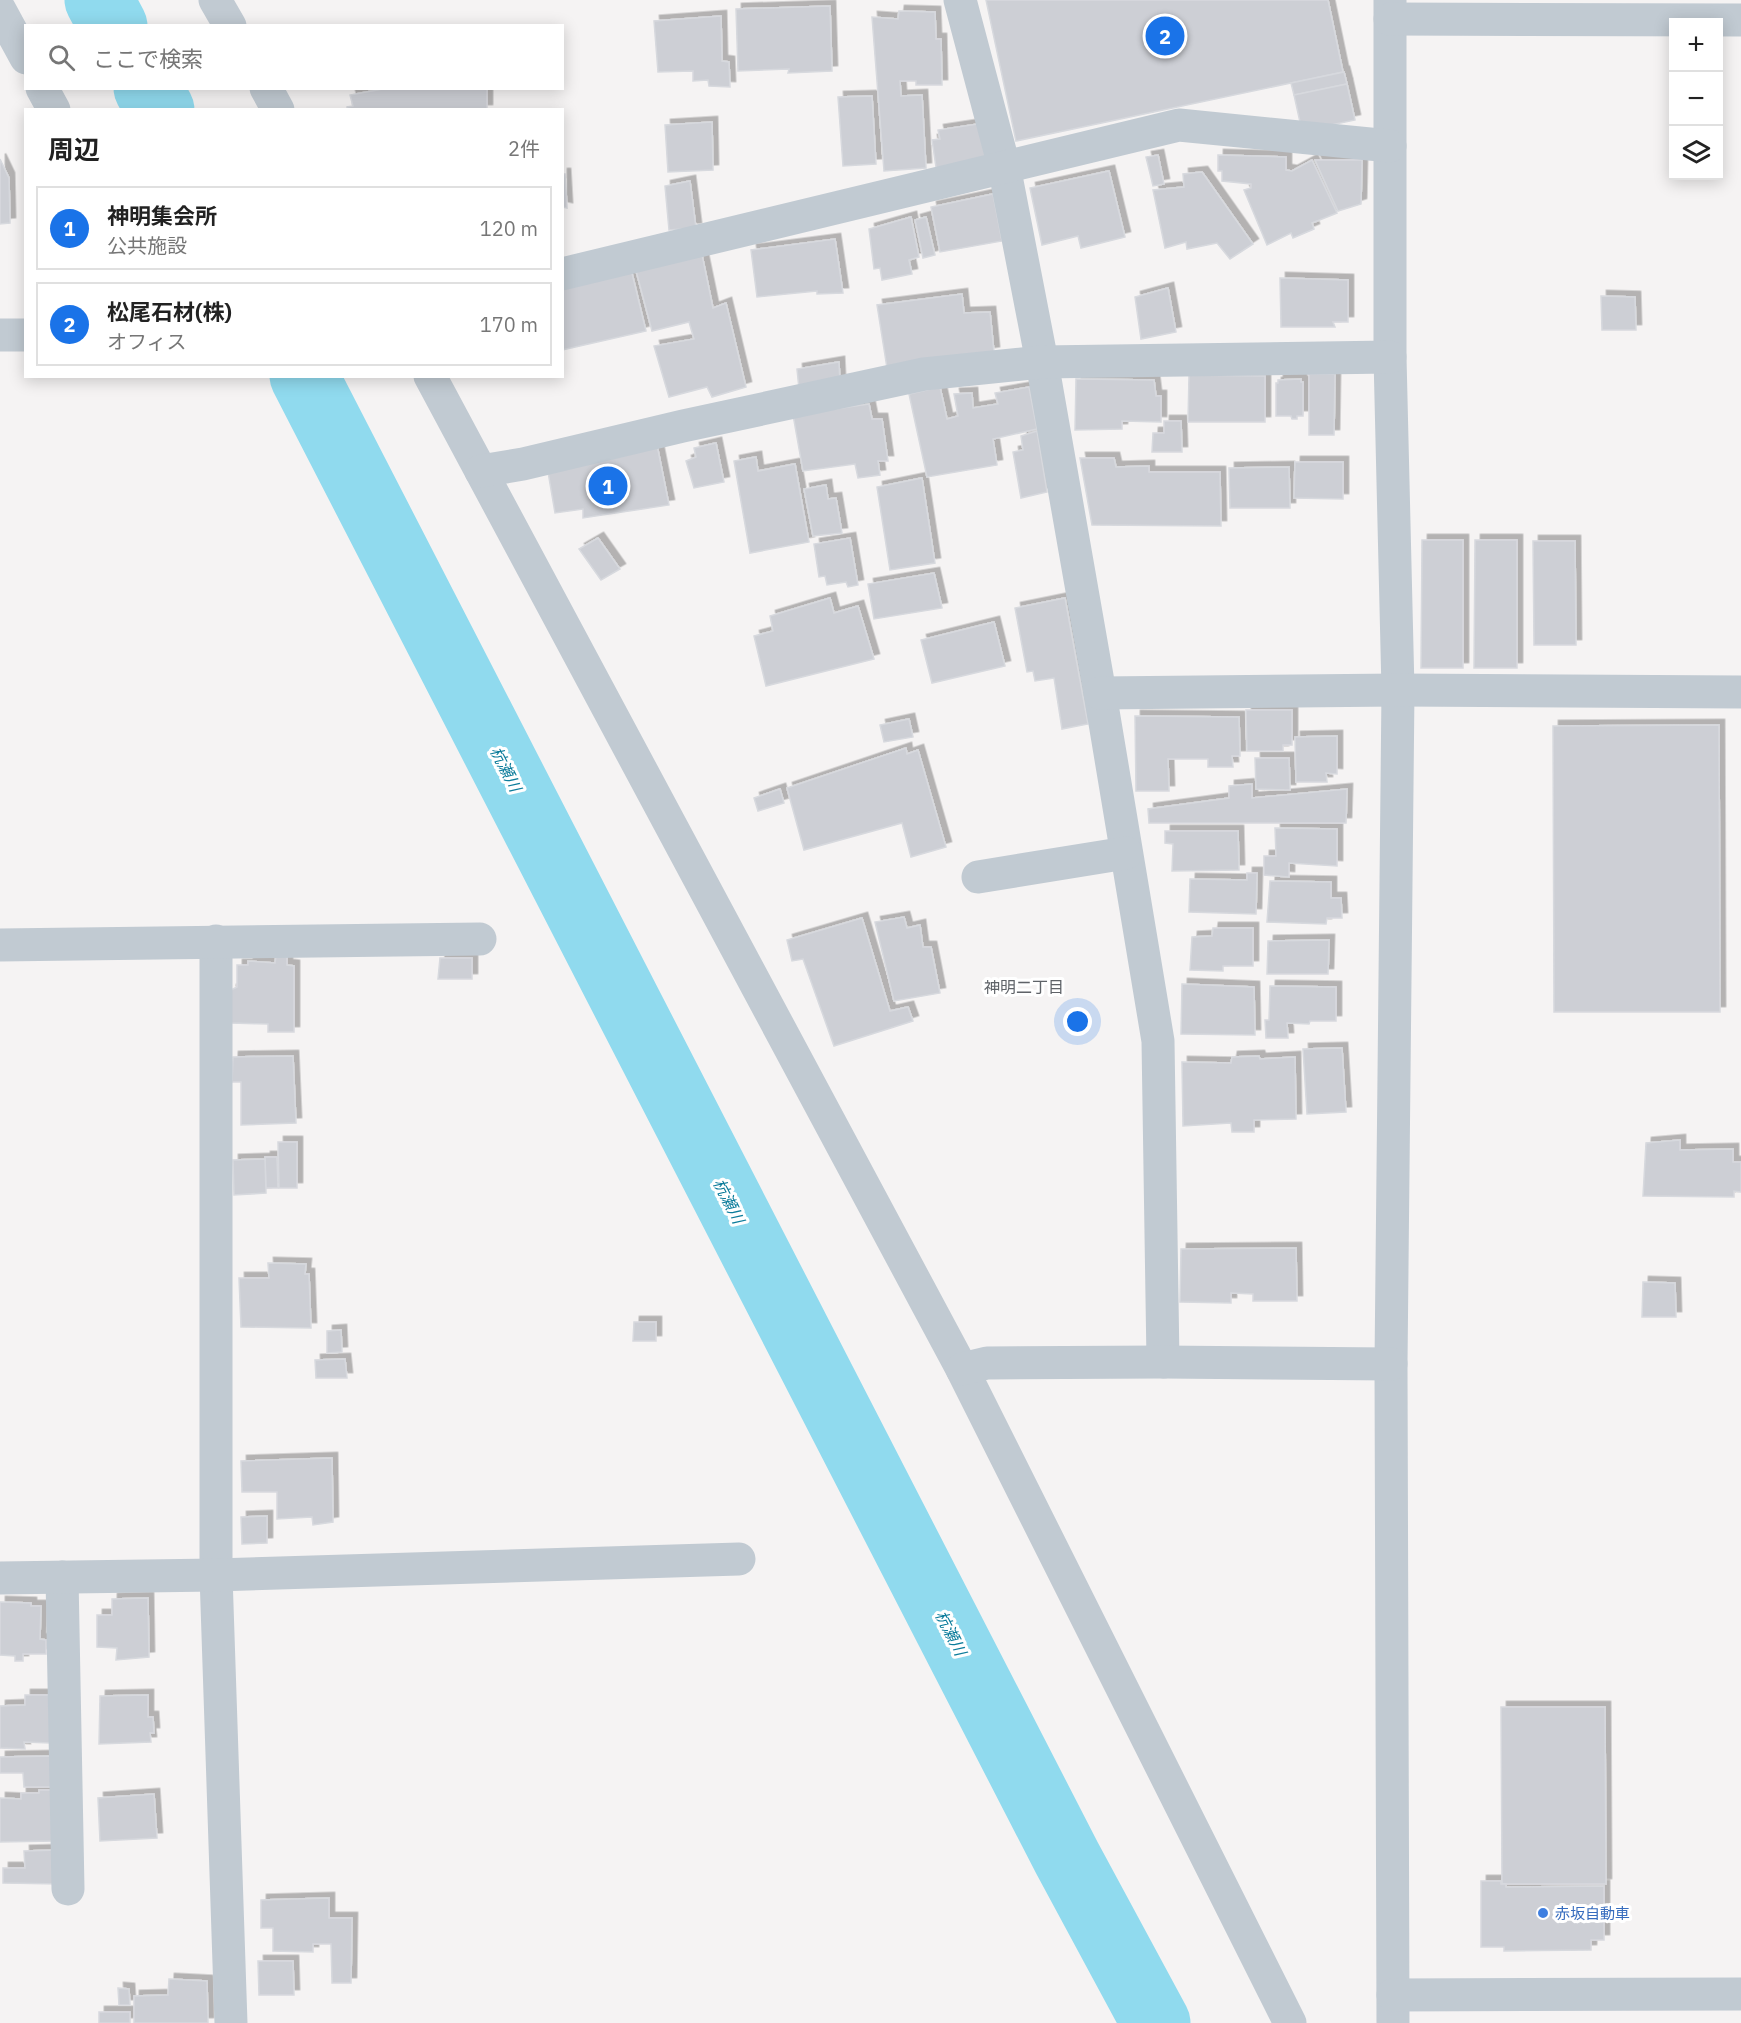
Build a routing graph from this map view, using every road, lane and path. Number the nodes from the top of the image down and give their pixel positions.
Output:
1 (215, 0) edge
2 (960, 0) edge
3 (1390, 9) edge
4 (0, 10) edge
5 (1741, 20) edge
6 (229, 24) edge
7 (24, 54) edge
8 (43, 90) edge
9 (267, 90) edge
10 (53, 108) edge
11 (277, 108) edge
12 (1390, 146) junction
13 (1004, 166) junction
14 (564, 274) edge
15 (0, 335) edge
16 (24, 335) edge
17 (1390, 357) junction
18 (1042, 362) junction
19 (431, 378) edge
20 (481, 471) junction
21 (1398, 690) junction
22 (1741, 692) edge
23 (1100, 693) junction
24 (1126, 853) junction
25 (978, 877) dead end
26 (480, 939) dead end
27 (216, 941) junction
28 (0, 945) edge
29 (1163, 1362) junction
30 (1391, 1364) junction
31 (962, 1369) junction
32 (739, 1559) dead end
33 (216, 1575) junction
34 (62, 1577) junction
35 (0, 1578) edge
36 (68, 1889) dead end
37 (1741, 1994) edge
38 (1393, 2009) edge
39 (231, 2023) edge
40 (1290, 2023) edge

1 - 6 street
2 - 13 street
3 - 5 street
3 - 12 street
4 - 7 street
8 - 10 street
9 - 11 street
12 - 13 street
12 - 17 street
13 - 14 street
13 - 18 street
15 - 16 street
17 - 18 street
17 - 21 street
18 - 20 street
18 - 23 street
19 - 20 street
20 - 31 street
21 - 22 street
21 - 23 street
21 - 30 street
23 - 24 street
24 - 25 street
24 - 29 street
26 - 27 street
27 - 28 street
27 - 33 street
29 - 30 street
29 - 31 street
30 - 38 street
31 - 40 street
32 - 33 street
33 - 34 street
33 - 39 street
34 - 35 street
34 - 36 street
37 - 38 street

